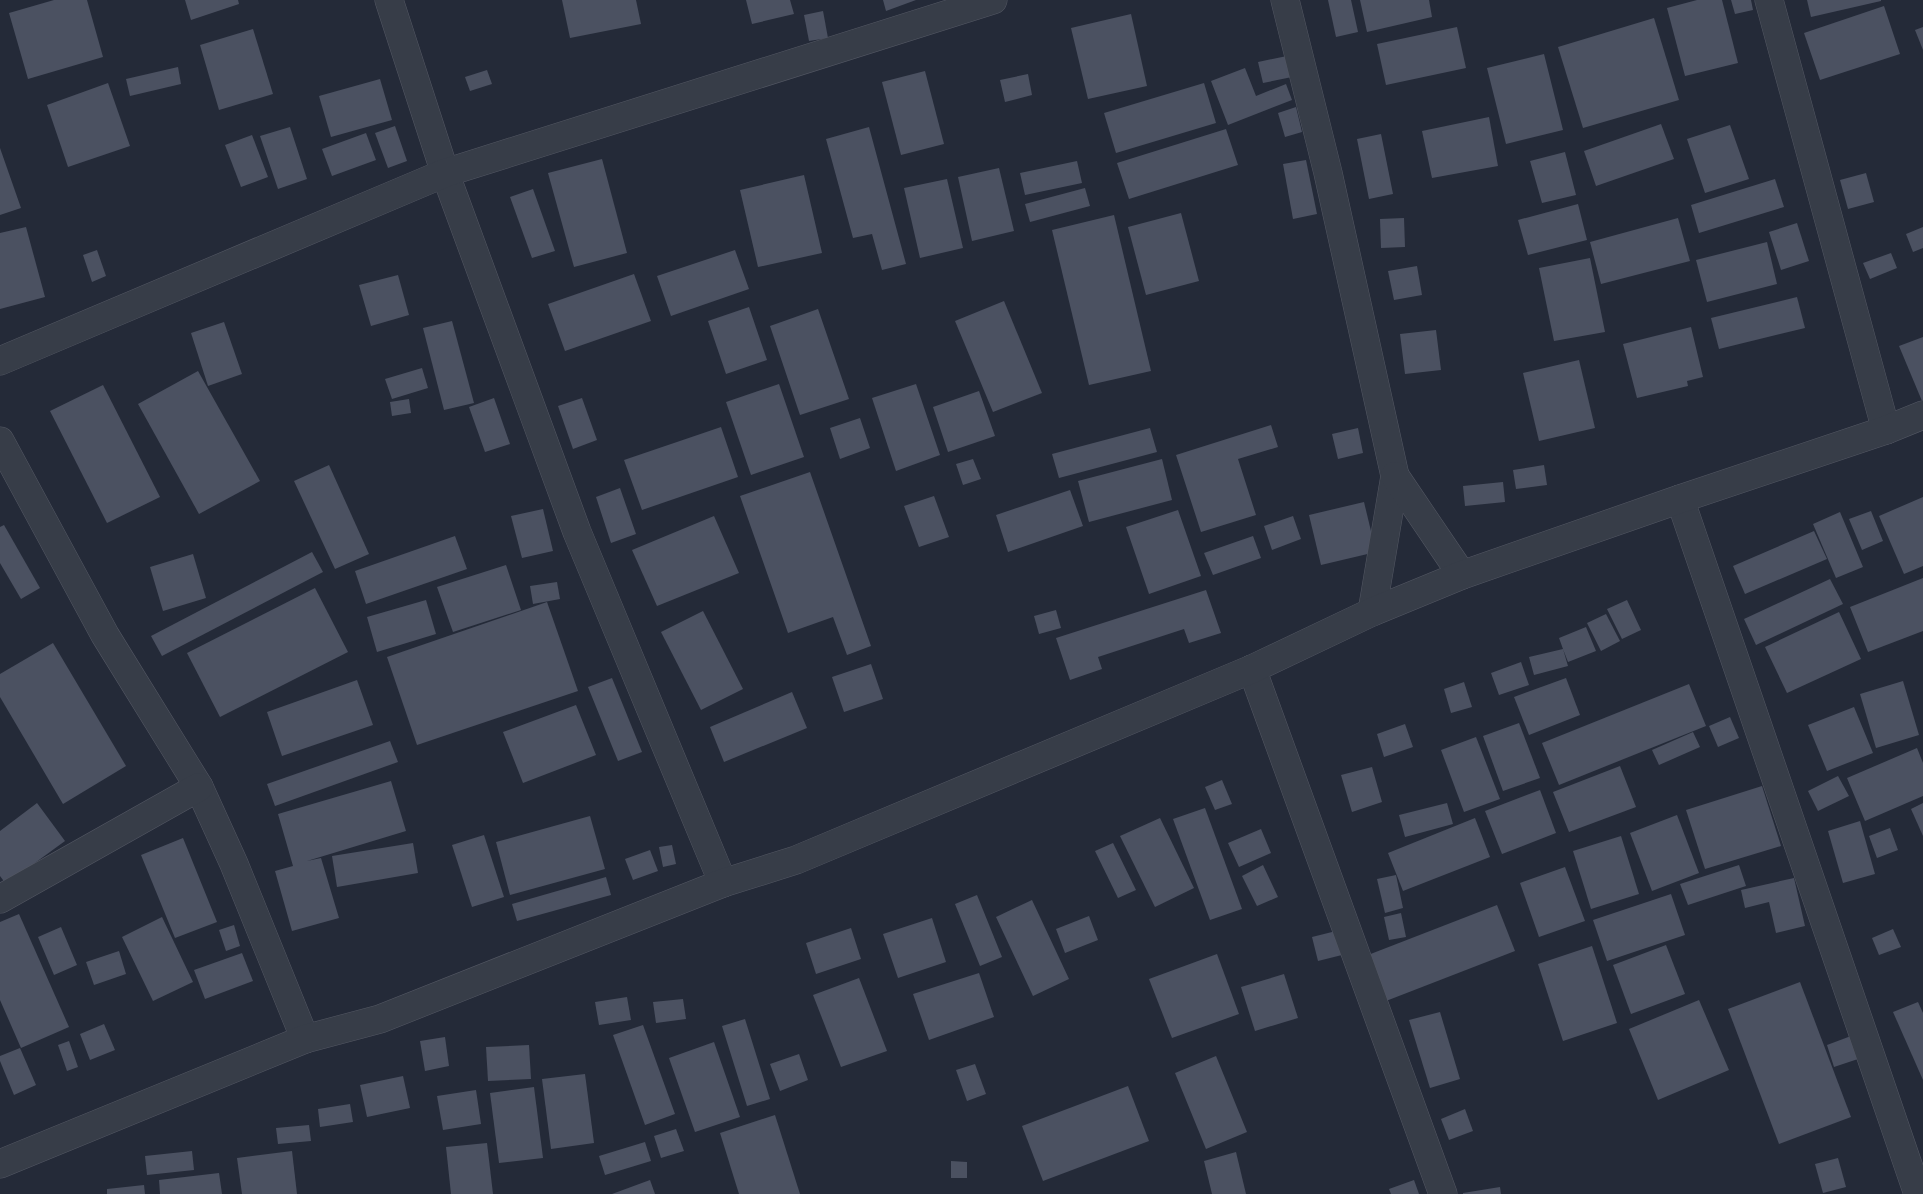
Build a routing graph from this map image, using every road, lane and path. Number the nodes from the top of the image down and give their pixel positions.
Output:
1 (390, 0) edge
2 (994, 0) edge
3 (1286, 0) edge
4 (1769, 0) edge
5 (445, 173) junction
6 (0, 361) edge
7 (1923, 415) edge
8 (1886, 430) junction
9 (0, 441) edge
10 (1394, 476) junction
11 (1680, 499) junction
12 (1462, 575) junction
13 (1372, 612) junction
14 (1252, 668) junction
15 (199, 787) junction
16 (723, 884) junction
17 (0, 899) edge
18 (305, 1039) junction
19 (0, 1164) edge
20 (1443, 1194) edge
21 (1918, 1194) edge

1 - 5 street
2 - 5 street
3 - 10 street
4 - 8 street
5 - 6 street
5 - 16 street
7 - 8 street
8 - 11 street
9 - 15 street
10 - 12 street
10 - 13 street
11 - 12 street
11 - 21 street
12 - 13 street
13 - 14 street
14 - 16 street
14 - 20 street
15 - 17 street
15 - 18 street
16 - 18 street
18 - 19 street

